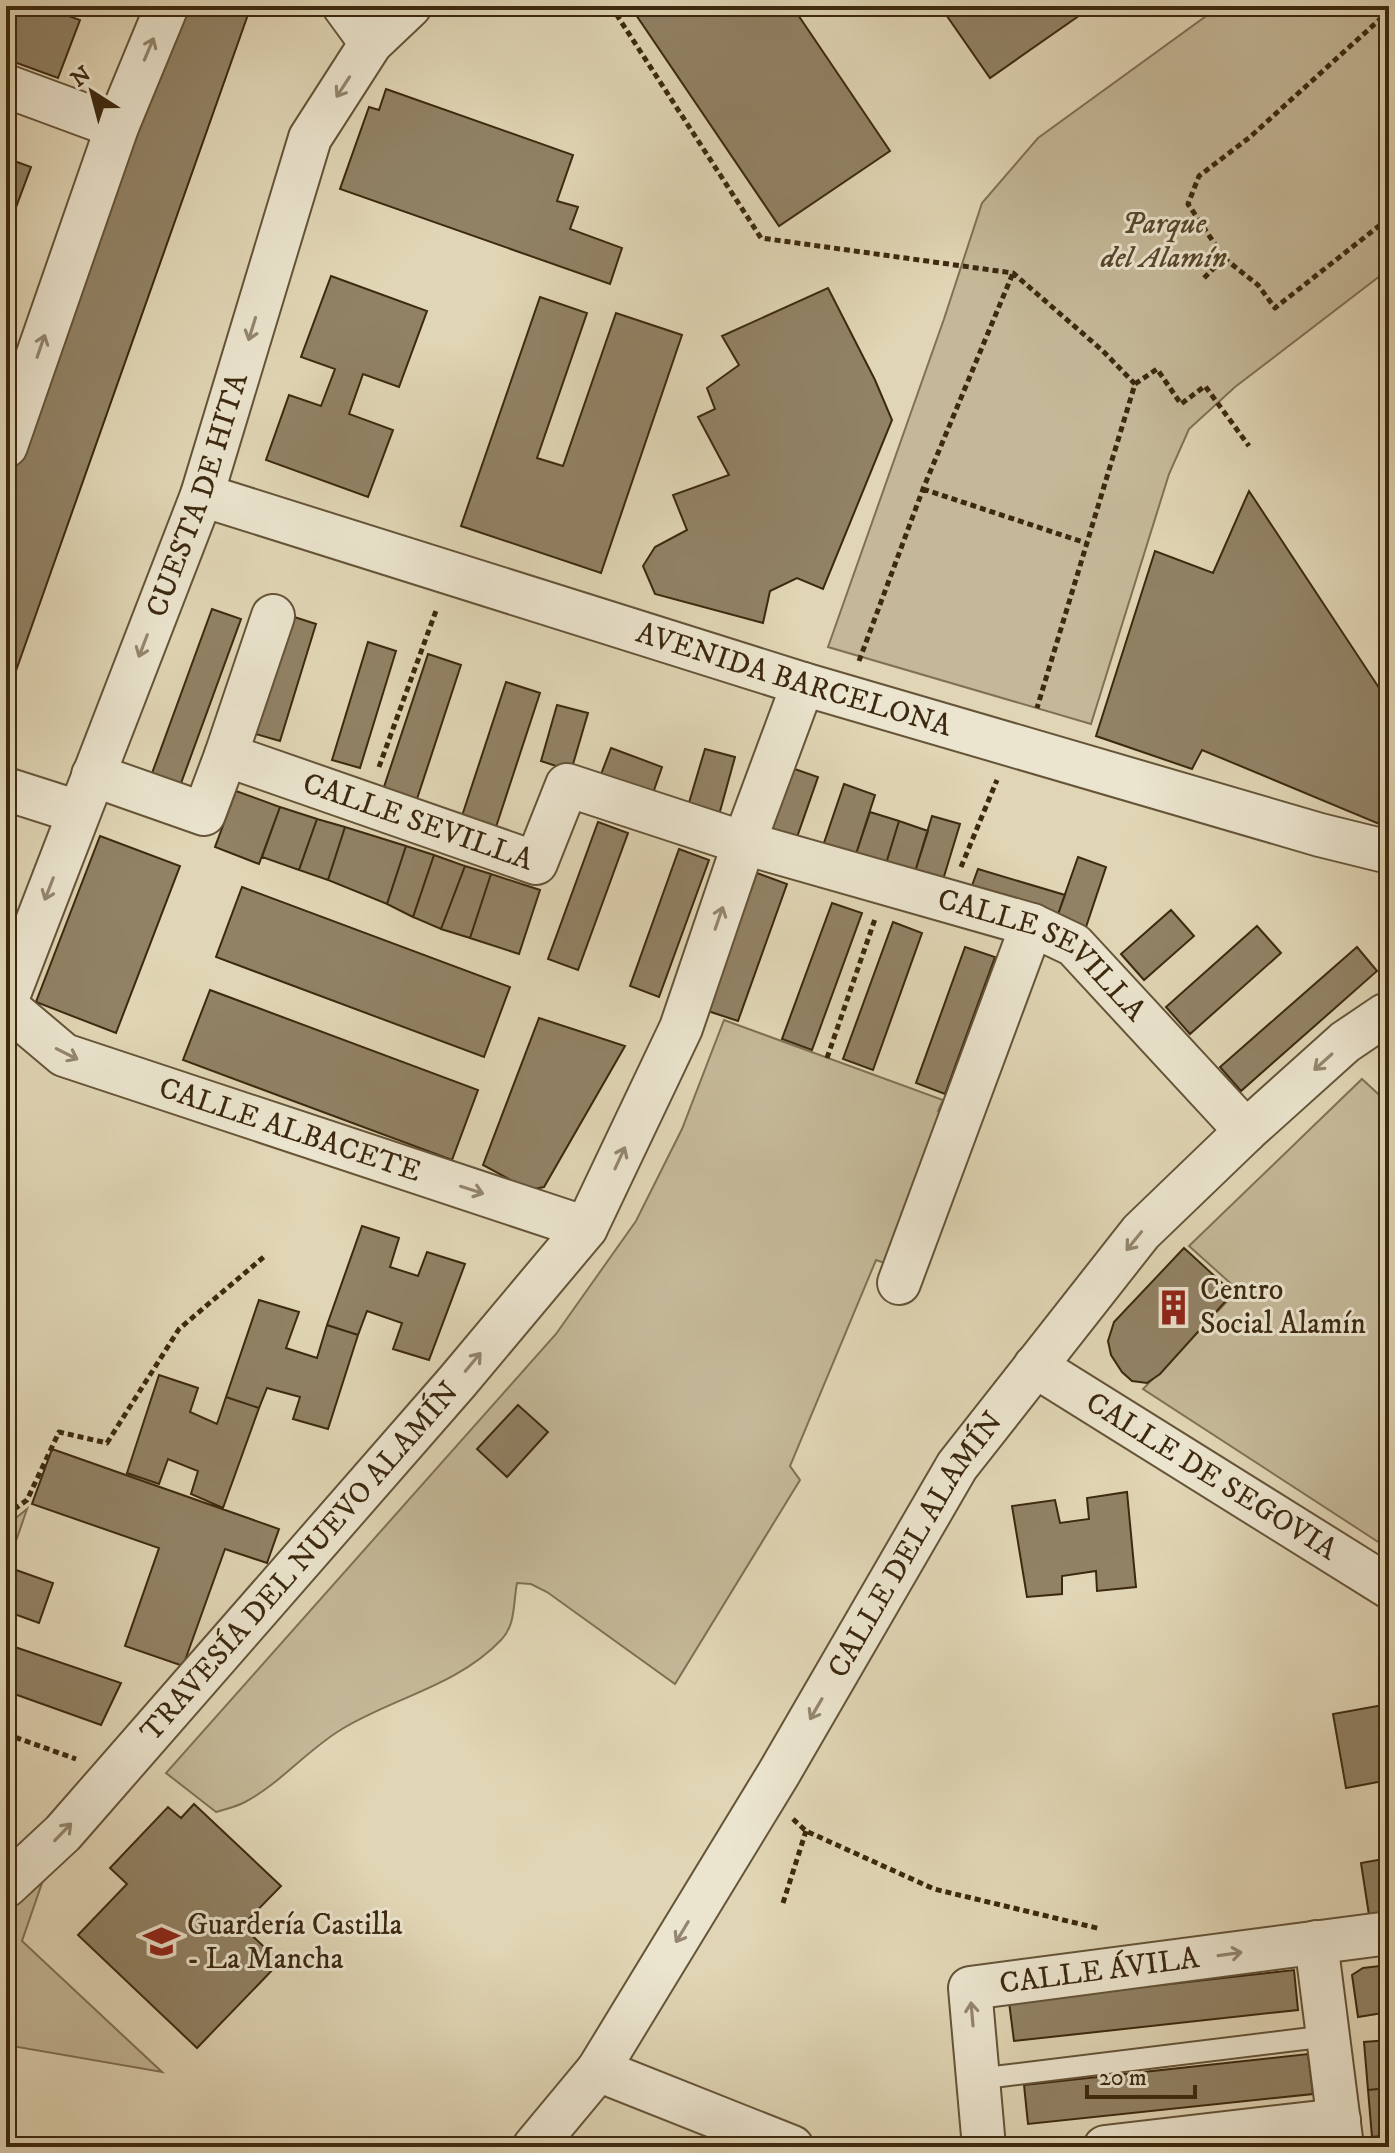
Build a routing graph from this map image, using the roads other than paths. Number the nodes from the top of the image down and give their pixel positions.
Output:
1 (167, 6) edge
2 (344, 6) edge
3 (410, 6) edge
4 (371, 43) junction
5 (6, 86) edge
6 (117, 127) junction
7 (15, 394) edge
8 (6, 446) edge
9 (202, 495) junction
10 (273, 616) dead end
11 (803, 684) junction
12 (226, 755) junction
13 (6, 789) edge
14 (86, 793) junction
15 (744, 843) junction
16 (1389, 852) edge
17 (1032, 925) junction
18 (6, 1004) edge
19 (1388, 1018) edge
20 (1246, 1131) junction
21 (586, 1228) junction
22 (899, 1283) dead end
23 (1035, 1366) junction
24 (1389, 1587) edge
25 (6, 1886) edge
26 (1389, 1933) edge
27 (1316, 1942) junction
28 (1328, 2036) junction
29 (598, 2070) junction
30 (977, 2079) junction
31 (1341, 2134) edge
32 (534, 2147) edge
33 (792, 2147) edge
34 (984, 2147) edge
35 (1105, 2147) edge

6 -> 1 street
2 - 4 street
3 - 4 street, CUESTA DE HITA
4 -> 9 street, CUESTA DE HITA
5 - 6 street
7 -> 6 street
7 - 8 street
9 - 11 street, AVENIDA BARCELONA
9 -> 14 street, CUESTA DE HITA
10 - 12 street
11 - 15 street
11 - 16 street, AVENIDA BARCELONA
12 - 14 street
12 - 15 street, CALLE SEVILLA
13 - 14 street
14 -> 18 street, CUESTA DE HITA
15 - 17 street, CALLE SEVILLA
21 -> 15 street
17 - 20 street, CALLE SEVILLA
17 - 22 street
18 -> 21 street, CALLE ALBACETE
19 -> 20 street, CALLE DEL ALAMÍN
20 -> 23 street, CALLE DEL ALAMÍN
25 -> 21 street, TRAVESÍA DEL NUEVO ALAMÍN
23 - 24 street, CALLE DE SEGOVIA
23 -> 29 street, CALLE DEL ALAMÍN
26 - 27 street, CALLE ÁVILA
27 - 28 street
30 -> 27 street, CALLE ÁVILA
28 - 30 lane
28 - 31 street
29 - 32 street, CALLE DEL ALAMÍN
29 - 33 street
30 - 34 street, CALLE ÁVILA
31 - 35 street

